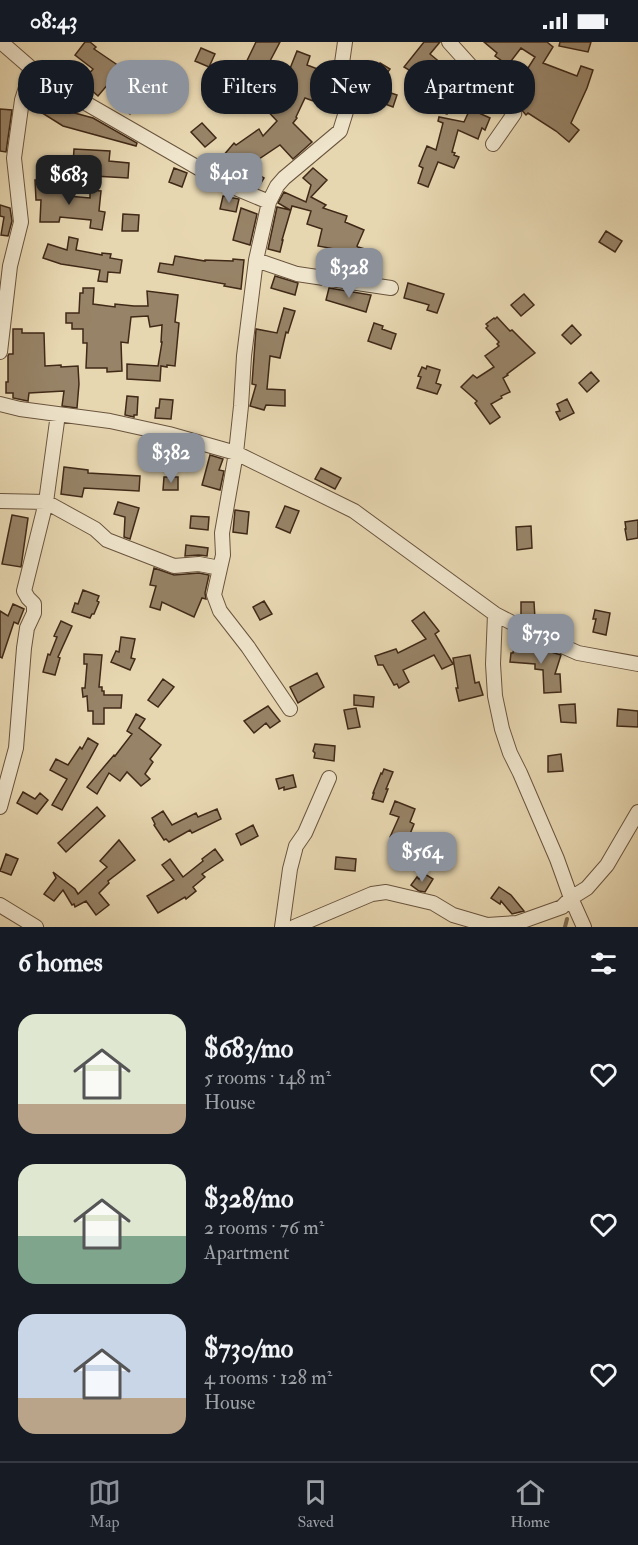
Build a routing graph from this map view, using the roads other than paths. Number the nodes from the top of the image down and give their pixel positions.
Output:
1 (1, 42) edge
2 (345, 42) edge
3 (449, 42) edge
4 (22, 60) edge
5 (94, 108) edge
6 (20, 114) edge
7 (493, 144) dead end
8 (268, 202) junction
9 (256, 260) junction
10 (391, 288) dead end
11 (0, 352) edge
12 (0, 404) edge
13 (58, 414) junction
14 (236, 453) junction
15 (0, 501) edge
16 (46, 502) junction
17 (220, 568) junction
18 (495, 614) junction
19 (638, 664) edge
20 (290, 709) dead end
21 (329, 778) dead end
22 (0, 807) edge
23 (638, 812) edge
24 (571, 898) junction
25 (0, 905) edge
26 (36, 927) edge
27 (282, 927) edge
28 (294, 927) edge
29 (584, 927) edge

1 - 4 street
2 - 8 street
3 - 7 street
5 - 8 street
6 - 11 street
8 - 9 street
9 - 10 street
9 - 14 street
12 - 13 street
13 - 14 street
13 - 16 street
14 - 17 street
14 - 18 street
15 - 16 street
16 - 17 street
16 - 22 street
17 - 20 street
18 - 19 street
18 - 24 street
21 - 27 street
23 - 24 street
24 - 28 street
24 - 29 street
25 - 26 street

